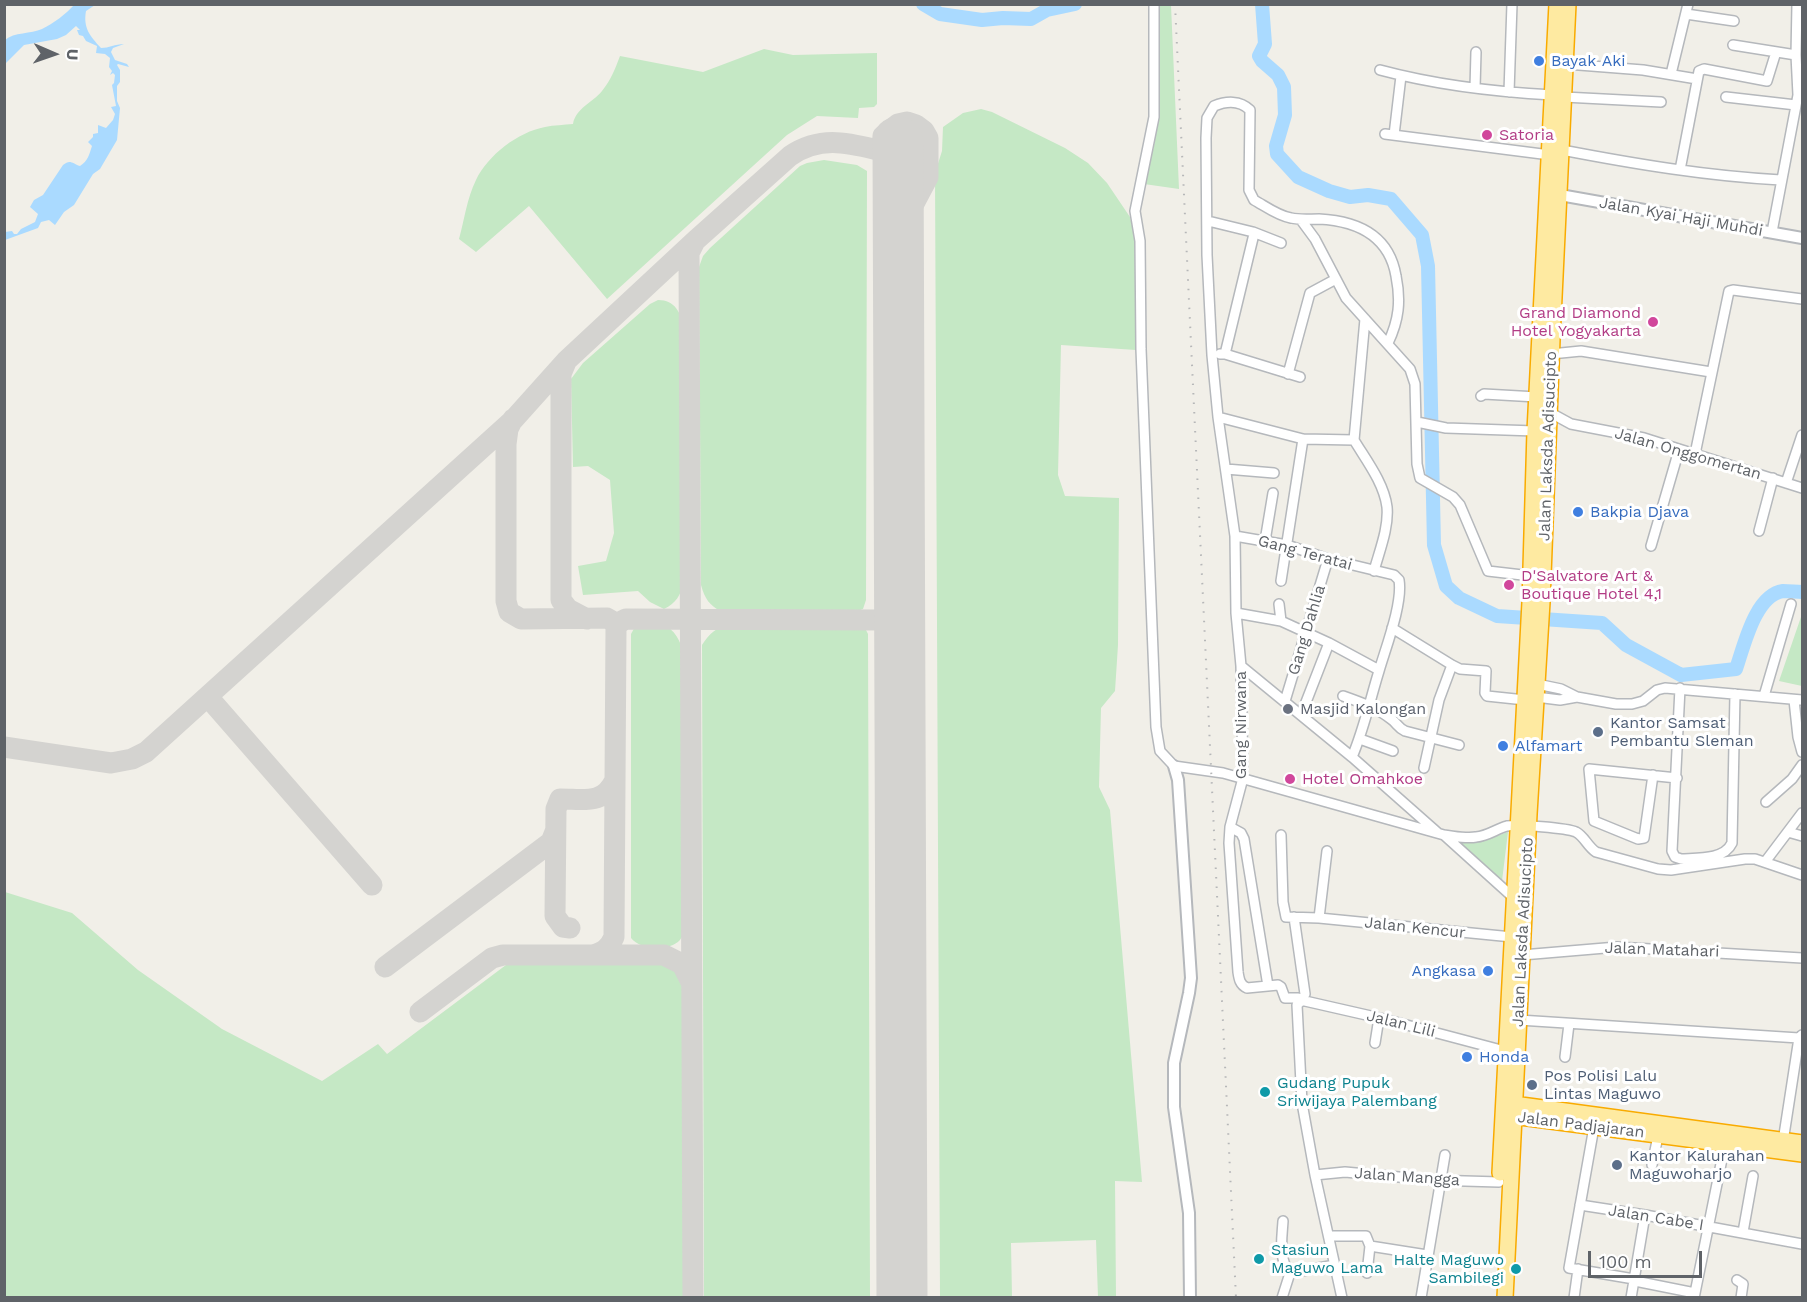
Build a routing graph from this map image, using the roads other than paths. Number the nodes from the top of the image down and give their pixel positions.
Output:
1 (1154, 4) edge
2 (1512, 4) edge
3 (1557, 4) edge
4 (1568, 4) edge
5 (1797, 4) edge
6 (1687, 9) edge
7 (1734, 21) dead end
8 (1733, 45) dead end
9 (1476, 52) dead end
10 (1776, 52) junction
11 (1796, 55) junction
12 (1566, 64) junction
13 (1380, 70) dead end
14 (1671, 74) junction
15 (1401, 76) junction
16 (1697, 79) junction
17 (1475, 88) junction
18 (1509, 92) junction
19 (1800, 95) edge
20 (1559, 96) junction
21 (1726, 97) dead end
22 (1661, 102) dead end
23 (1796, 105) junction
24 (1556, 153) junction
25 (1680, 170) junction
26 (1781, 180) junction
27 (1560, 195) junction
28 (1301, 219) junction
29 (1208, 221) junction
30 (1772, 232) junction
31 (1254, 234) junction
32 (1803, 238) edge
33 (1281, 243) dead end
34 (1336, 279) junction
35 (1803, 299) edge
36 (1365, 320) junction
37 (1388, 343) junction
38 (1225, 354) junction
39 (1551, 354) junction
40 (1212, 355) junction
41 (1711, 372) junction
42 (1288, 374) junction
43 (1300, 377) dead end
44 (1481, 396) dead end
45 (1537, 397) junction
46 (1549, 412) junction
47 (1218, 417) junction
48 (1417, 422) junction
49 (1571, 424) junction
50 (1542, 431) junction
51 (1803, 435) edge
52 (1303, 439) junction
53 (1354, 440) junction
54 (1679, 450) junction
55 (1695, 454) junction
56 (1226, 469) junction
57 (1274, 473) dead end
58 (1773, 478) junction
59 (1786, 483) junction
60 (1803, 488) edge
61 (1273, 493) dead end
62 (1759, 531) dead end
63 (1235, 536) junction
64 (1265, 541) junction
65 (1287, 545) junction
66 (1651, 546) dead end
67 (1328, 559) junction
68 (1374, 572) junction
69 (1531, 576) junction
70 (1281, 581) dead end
71 (1536, 602) junction
72 (1279, 604) dead end
73 (1791, 604) dead end
74 (1236, 613) junction
75 (1281, 621) junction
76 (1392, 628) junction
77 (1306, 633) junction
78 (1329, 643) junction
79 (1452, 665) junction
80 (1241, 666) junction
81 (1379, 670) junction
82 (1680, 688) junction
83 (1532, 694) junction
84 (1735, 694) junction
85 (1343, 696) dead end
86 (1764, 696) junction
87 (1798, 700) edge
88 (1285, 701) junction
89 (1369, 705) junction
90 (1301, 715) junction
91 (1360, 739) junction
92 (1431, 739) junction
93 (1459, 745) dead end
94 (1393, 751) dead end
95 (1803, 752) edge
96 (1352, 757) junction
97 (1803, 765) edge
98 (1174, 766) junction
99 (1424, 768) dead end
100 (1653, 775) junction
101 (1243, 778) junction
102 (1677, 778) junction
103 (1766, 802) dead end
104 (1803, 813) edge
105 (1523, 826) junction
106 (1230, 827) junction
107 (1788, 832) junction
108 (1281, 835) dead end
109 (1442, 835) junction
110 (1803, 836) edge
111 (1327, 851) dead end
112 (1766, 862) junction
113 (1803, 875) edge
114 (1519, 901) junction
115 (1294, 918) junction
116 (1319, 918) junction
117 (1512, 937) junction
118 (1522, 955) junction
119 (1803, 958) edge
120 (1268, 986) junction
121 (1301, 1000) junction
122 (1379, 1018) junction
123 (1519, 1020) junction
124 (1569, 1024) junction
125 (1801, 1036) edge
126 (1375, 1043) dead end
127 (1505, 1051) junction
128 (1565, 1057) dead end
129 (1516, 1073) junction
130 (1798, 1080) edge
131 (1508, 1109) junction
132 (1547, 1114) junction
133 (1629, 1125) junction
134 (1594, 1126) junction
135 (1650, 1132) junction
136 (1784, 1135) junction
137 (1803, 1137) edge
138 (1803, 1143) edge
139 (1724, 1149) junction
140 (1511, 1154) junction
141 (1803, 1154) edge
142 (1445, 1155) dead end
143 (1803, 1159) edge
144 (1652, 1165) dead end
145 (1315, 1175) junction
146 (1753, 1176) dead end
147 (1440, 1180) junction
148 (1499, 1182) junction
149 (1580, 1206) junction
150 (1645, 1215) junction
151 (1282, 1221) dead end
152 (1709, 1226) junction
153 (1743, 1232) junction
154 (1329, 1236) junction
155 (1803, 1244) edge
156 (1370, 1246) junction
157 (1427, 1255) junction
158 (1335, 1265) junction
159 (1578, 1269) junction
160 (1290, 1273) junction
161 (1367, 1273) dead end
162 (1634, 1280) junction
163 (1737, 1280) dead end
164 (1695, 1295) edge
165 (1190, 1298) edge
166 (1282, 1298) edge
167 (1342, 1298) edge
168 (1421, 1298) edge
169 (1494, 1298) edge
170 (1505, 1298) edge
171 (1574, 1298) edge
172 (1631, 1298) edge
173 (1741, 1298) edge

1 - 98 street
2 - 18 street
3 - 20 highway, Jalan Laksda Adisucipto
4 - 12 highway, Jalan Laksda Adisucipto
5 - 11 street
6 - 7 street
6 - 14 street
8 - 10 street
9 - 17 street
10 - 11 street
10 - 16 street
11 - 19 street
12 - 14 street
12 - 20 highway, Jalan Laksda Adisucipto
13 - 15 street
14 - 16 street
15 - 17 street
15 - 24 street
16 - 25 street
17 - 18 street
18 - 20 street
19 - 23 street
20 - 22 street
20 - 24 highway, Jalan Laksda Adisucipto
21 - 23 street
23 - 26 street
24 - 25 street
24 - 27 highway, Jalan Laksda Adisucipto
24 - 45 highway, Jalan Laksda Adisucipto
25 - 26 street
26 - 30 street
27 - 30 street, Jalan Kyai Haji Muhdi
27 - 39 highway, Jalan Laksda Adisucipto
28 - 29 street, Gang Nirwana
28 - 34 street
28 - 37 street
29 - 31 street
29 - 40 street, Gang Nirwana
30 - 32 street, Jalan Kyai Haji Muhdi
31 - 33 street
31 - 38 street
34 - 36 street
34 - 42 street
35 - 41 street
36 - 37 street
36 - 53 street
37 - 48 street
38 - 40 street
38 - 42 street
39 - 41 street
39 - 46 highway, Jalan Laksda Adisucipto
40 - 47 street, Gang Nirwana
41 - 55 street
42 - 43 street
44 - 45 street
45 - 50 highway, Jalan Laksda Adisucipto
46 - 49 street
46 - 50 highway, Jalan Laksda Adisucipto
47 - 52 street
47 - 56 street, Gang Nirwana
48 - 50 street
48 - 69 street
49 - 50 street
49 - 54 street, Jalan Onggomertan
50 - 69 highway, Jalan Laksda Adisucipto
50 - 71 highway, Jalan Laksda Adisucipto
51 - 59 street
52 - 53 street
52 - 65 street
53 - 68 street
54 - 55 street, Jalan Onggomertan
54 - 66 street
55 - 58 street, Jalan Onggomertan
56 - 57 street
56 - 63 street, Gang Nirwana
58 - 59 street, Jalan Onggomertan
58 - 62 street
59 - 60 street, Jalan Onggomertan
61 - 64 street
63 - 64 street, Gang Teratai
63 - 74 street, Gang Nirwana
64 - 65 street, Gang Teratai
65 - 67 street, Gang Teratai
65 - 70 street
67 - 68 street, Gang Teratai
67 - 77 street, Gang Dahlia
68 - 76 street, Gang Teratai
69 - 71 highway, Jalan Laksda Adisucipto
71 - 83 highway, Jalan Laksda Adisucipto
72 - 75 street
73 - 86 street
74 - 75 street
74 - 80 street, Gang Nirwana
75 - 77 street
76 - 79 street
76 - 81 street
77 - 78 street
77 - 88 street, Gang Dahlia
78 - 81 street
78 - 90 street
79 - 83 street
79 - 92 street
80 - 88 street
80 - 101 street, Gang Nirwana
81 - 89 street
82 - 83 street
82 - 84 street
82 - 102 street
83 - 105 highway, Jalan Laksda Adisucipto
84 - 86 street
84 - 102 street
85 - 89 street
86 - 87 street
87 - 95 street
88 - 90 street
89 - 91 street
89 - 92 street
90 - 96 street
91 - 94 street
91 - 96 street
92 - 93 street
92 - 99 street
96 - 109 street
97 - 103 street
98 - 101 street
98 - 165 street
100 - 100 street
100 - 102 street
101 - 106 street, Gang Nirwana
101 - 109 street
104 - 107 street
105 - 109 street
105 - 112 street
105 - 114 highway, Jalan Laksda Adisucipto
106 - 120 street
106 - 120 street, Gang Nirwana
107 - 110 street
107 - 112 street
108 - 115 street
109 - 114 street
111 - 116 street
112 - 113 street
114 - 117 highway, Jalan Laksda Adisucipto
114 - 118 highway, Jalan Laksda Adisucipto
115 - 116 street, Jalan Kencur
115 - 121 street
116 - 117 street, Jalan Kencur
117 - 127 highway, Jalan Laksda Adisucipto
118 - 119 street, Jalan Matahari
118 - 123 highway, Jalan Laksda Adisucipto
120 - 121 street, Gang Nirwana
121 - 122 street, Jalan Lili
121 - 145 street
122 - 126 street
122 - 127 street, Jalan Lili
123 - 124 street
123 - 129 highway, Jalan Laksda Adisucipto
124 - 125 street
124 - 128 street
125 - 130 street
127 - 131 highway, Jalan Laksda Adisucipto
129 - 131 highway, Jalan Laksda Adisucipto
129 - 132 highway
130 - 136 street
131 - 132 highway, Jalan Padjajaran
131 - 140 highway
131 - 148 highway
132 - 133 highway, Jalan Padjajaran
132 - 134 highway, Jalan Padjajaran
132 - 140 highway
133 - 134 highway, Jalan Padjajaran
133 - 135 highway, Jalan Padjajaran
134 - 149 street
135 - 136 street
135 - 138 highway, Jalan Padjajaran
135 - 139 street
135 - 141 highway, Jalan Padjajaran
135 - 144 street
136 - 137 street
139 - 143 street
139 - 152 street
140 - 170 highway
142 - 147 street
145 - 147 street, Jalan Mangga
145 - 154 street
146 - 153 street
147 - 148 street, Jalan Mangga
147 - 157 street
148 - 169 highway
149 - 150 street, Jalan Cabe I
149 - 159 street
150 - 152 street, Jalan Cabe I
150 - 162 street
151 - 160 street
152 - 153 street, Jalan Cabe I
152 - 164 street
153 - 155 street, Jalan Cabe I
154 - 156 street
154 - 158 street
156 - 157 street
156 - 161 street
157 - 168 street
158 - 160 street
158 - 167 street
159 - 162 street
159 - 171 street
160 - 166 street
162 - 164 street
162 - 172 street
163 - 173 street

